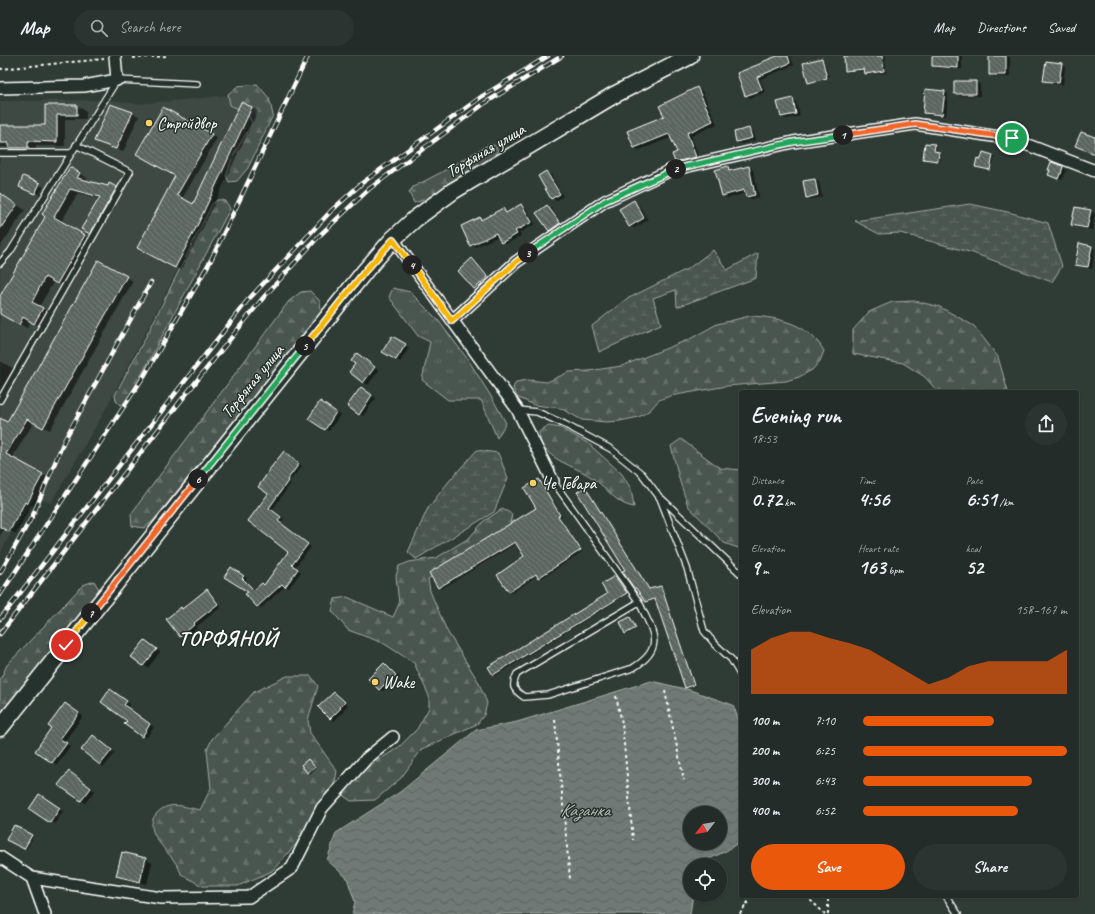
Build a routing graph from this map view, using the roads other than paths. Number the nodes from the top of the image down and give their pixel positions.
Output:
1 (690, 56) edge
2 (110, 57) edge
3 (117, 80) junction
4 (197, 84) dead end
5 (0, 88) edge
6 (76, 145) junction
7 (0, 153) edge
8 (71, 153) junction
9 (1095, 171) edge
10 (393, 240) junction
11 (0, 263) edge
12 (452, 321) junction
13 (0, 400) edge
14 (518, 410) junction
15 (553, 481) joint
16 (660, 498) junction
17 (739, 572) edge
18 (639, 602) junction
19 (739, 673) edge
20 (0, 728) edge
21 (393, 737) dead end
22 (0, 857) edge
23 (32, 878) junction
24 (947, 898) edge
25 (45, 914) edge
26 (958, 914) edge

1 - 10 street, Торфяная улица
2 - 3 street
3 - 4 lane
3 - 5 street
3 - 6 lane
6 - 8 lane
6 - 13 lane
7 - 8 lane
8 - 11 lane
9 - 12 street
10 - 12 street
10 - 20 street, Торфяная улица
12 - 14 street
14 - 15 street
14 - 16 lane
15 - 18 lane
16 - 17 lane
16 - 19 lane
18 - 18 lane
21 - 23 street
22 - 23 street
23 - 25 street
24 - 26 lane

